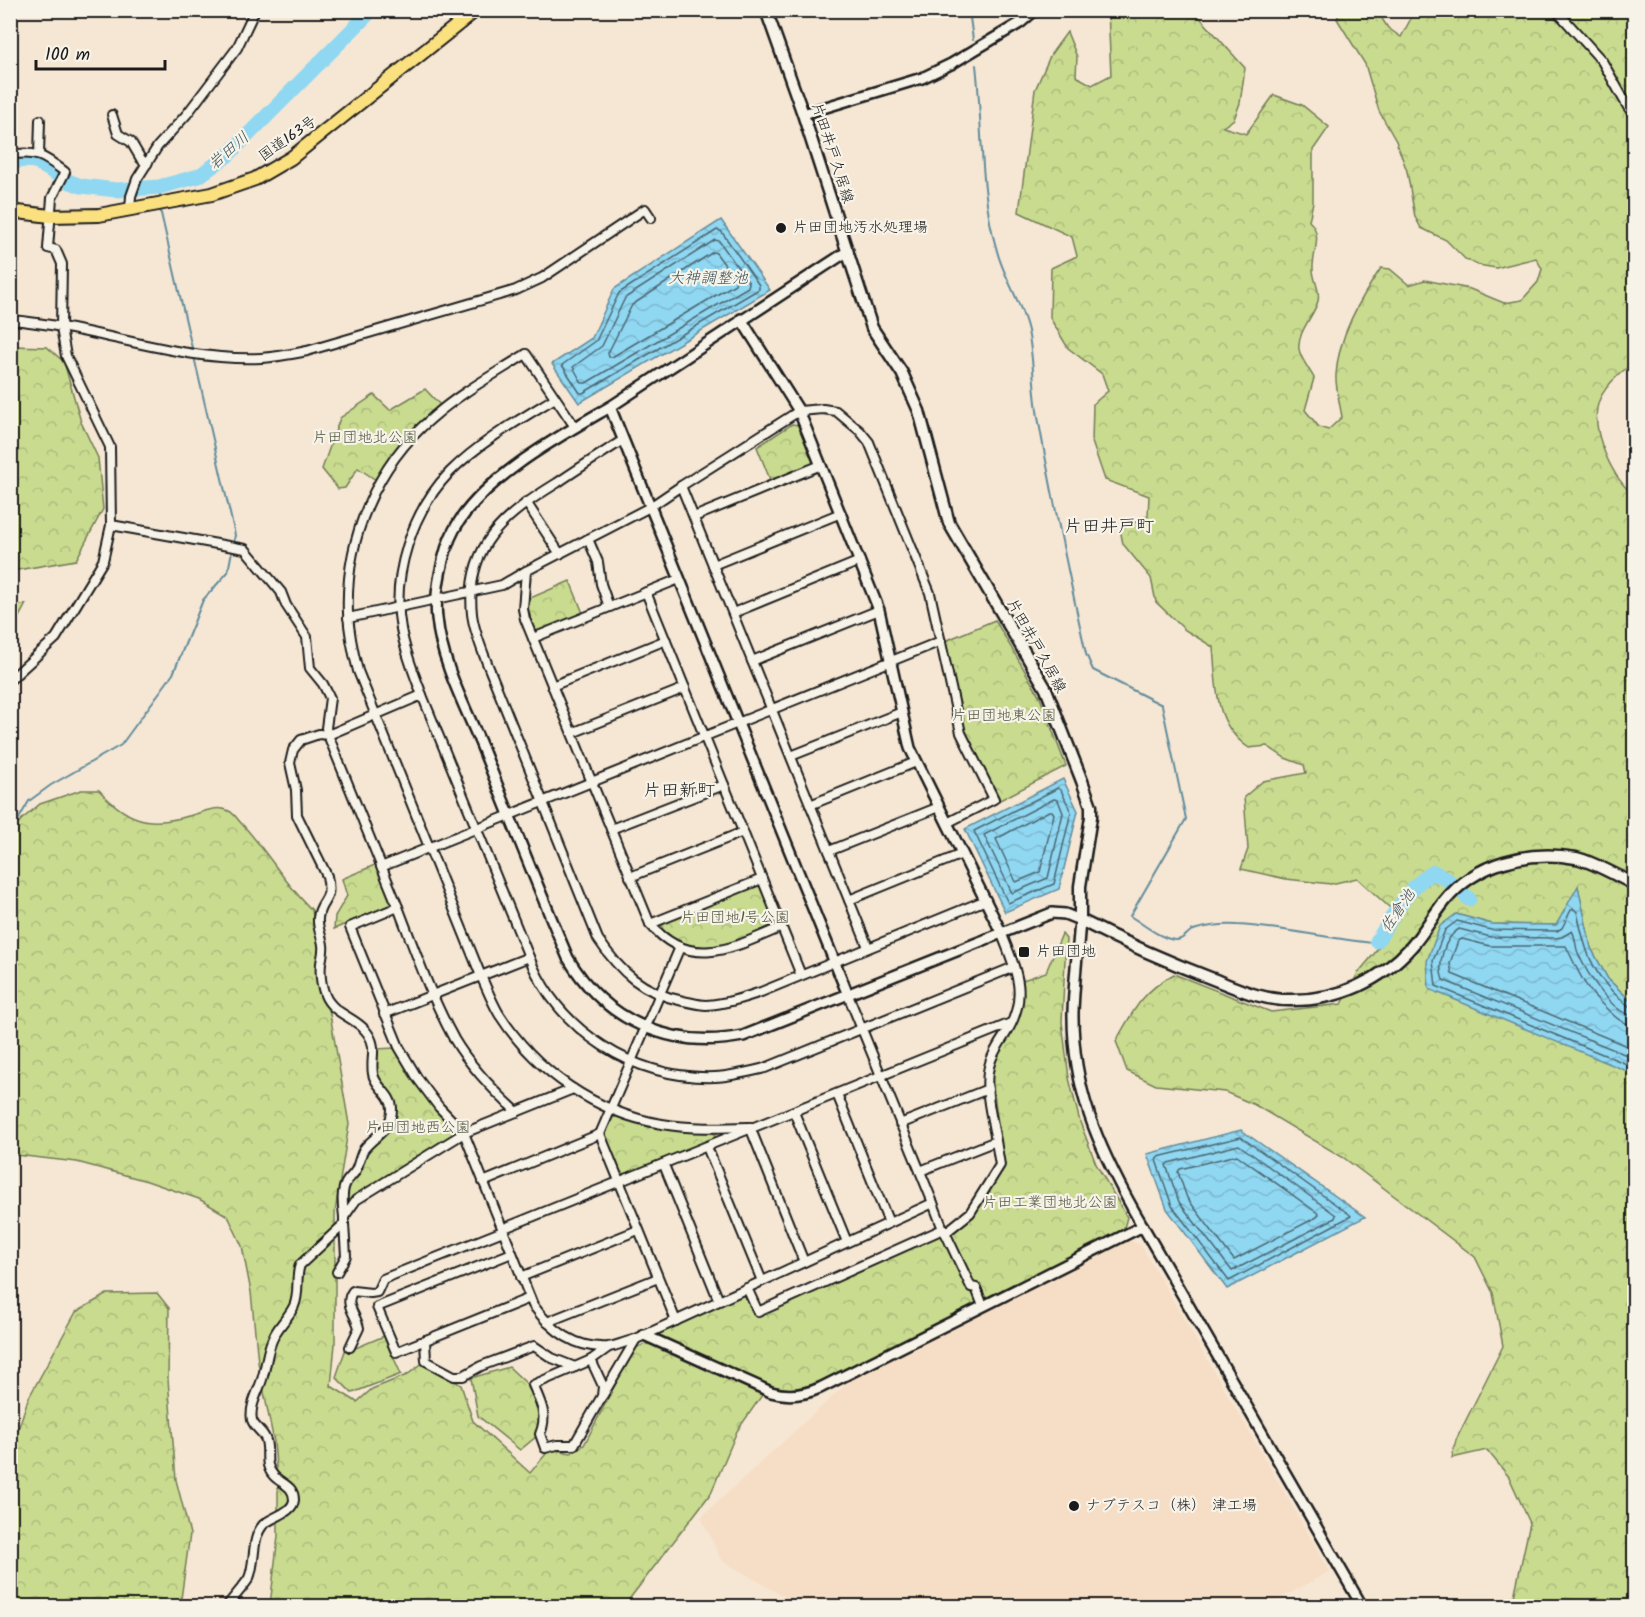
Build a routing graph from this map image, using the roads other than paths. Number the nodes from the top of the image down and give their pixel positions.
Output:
1 (255, 10) edge
2 (476, 10) edge
3 (766, 10) edge
4 (1035, 10) edge
5 (1556, 10) edge
6 (112, 114) dead end
7 (803, 114) junction
8 (1635, 115) edge
9 (40, 120) dead end
10 (10, 155) edge
11 (39, 155) junction
12 (147, 164) junction
13 (130, 209) junction
14 (10, 211) edge
15 (50, 216) junction
16 (651, 218) dead end
17 (848, 251) junction
18 (741, 319) junction
19 (10, 320) edge
20 (61, 328) junction
21 (555, 398) junction
22 (610, 407) junction
23 (799, 411) junction
24 (575, 427) junction
25 (623, 440) junction
26 (821, 465) junction
27 (681, 486) junction
28 (526, 502) junction
29 (650, 507) junction
30 (841, 513) junction
31 (694, 517) junction
32 (111, 525) junction
33 (588, 540) junction
34 (560, 554) junction
35 (860, 561) junction
36 (713, 565) junction
37 (526, 571) junction
38 (679, 579) junction
39 (471, 592) junction
40 (646, 592) junction
41 (436, 600) junction
42 (609, 607) junction
43 (399, 608) junction
44 (879, 610) junction
45 (733, 613) junction
46 (348, 618) junction
47 (533, 638) junction
48 (666, 640) junction
49 (941, 641) junction
50 (752, 661) junction
51 (891, 661) junction
52 (10, 680) edge
53 (552, 686) junction
54 (685, 688) junction
55 (422, 695) junction
56 (772, 709) junction
57 (902, 712) junction
58 (375, 716) junction
59 (738, 722) junction
60 (572, 733) junction
61 (328, 735) junction
62 (704, 736) junction
63 (791, 756) junction
64 (916, 762) junction
65 (591, 782) junction
66 (724, 785) junction
67 (544, 801) junction
68 (810, 805) junction
69 (939, 807) junction
70 (509, 815) junction
71 (947, 823) junction
72 (477, 828) junction
73 (611, 829) junction
74 (743, 832) junction
75 (429, 848) junction
76 (830, 851) junction
77 (962, 854) junction
78 (381, 867) junction
79 (630, 877) junction
80 (762, 879) junction
81 (1635, 884) edge
82 (849, 900) junction
83 (986, 900) junction
84 (398, 907) junction
85 (1080, 920) junction
86 (651, 924) junction
87 (782, 927) junction
88 (1001, 932) junction
89 (680, 947) junction
90 (868, 947) junction
91 (529, 957) junction
92 (834, 962) junction
93 (1014, 966) junction
94 (801, 975) junction
95 (481, 976) junction
96 (660, 994) junction
97 (432, 995) junction
98 (848, 995) junction
99 (384, 1014) junction
100 (1011, 1023) junction
101 (645, 1028) junction
102 (862, 1029) junction
103 (631, 1061) junction
104 (881, 1076) junction
105 (573, 1089) junction
106 (988, 1089) junction
107 (837, 1094) junction
108 (611, 1110) junction
109 (517, 1112) junction
110 (794, 1112) junction
111 (900, 1124) junction
112 (750, 1127) junction
113 (464, 1133) junction
114 (600, 1134) junction
115 (996, 1141) junction
116 (707, 1147) junction
117 (664, 1165) junction
118 (920, 1172) junction
119 (483, 1182) junction
120 (619, 1182) junction
121 (933, 1203) junction
122 (344, 1220) junction
123 (889, 1223) junction
124 (1143, 1226) junction
125 (502, 1230) junction
126 (638, 1230) junction
127 (944, 1231) junction
128 (847, 1242) junction
129 (512, 1253) junction
130 (804, 1262) junction
131 (337, 1272) dead end
132 (522, 1277) junction
133 (658, 1278) junction
134 (762, 1281) junction
135 (747, 1288) junction
136 (530, 1298) junction
137 (719, 1301) junction
138 (983, 1306) junction
139 (676, 1321) junction
140 (547, 1323) junction
141 (640, 1337) junction
142 (425, 1341) junction
143 (350, 1347) dead end
144 (609, 1347) junction
145 (591, 1360) junction
146 (575, 1367) junction
147 (602, 1396) junction
148 (227, 1606) edge
149 (1362, 1606) edge

1 - 12 street
2 - 13 highway, 国道163号
3 - 7 main road, 片田井戸久居線
4 - 7 street
5 - 8 street
6 - 12 street
7 - 17 main road, 片田井戸久居線
9 - 11 street
10 - 11 street
11 - 15 street
12 - 13 street
13 - 15 highway, 国道163号
14 - 15 highway, 国道163号
15 - 20 street
16 - 20 street
17 - 18 street
17 - 85 main road, 片田井戸久居線
18 - 22 street
18 - 23 street
19 - 20 street
20 - 32 street
21 - 24 street
21 - 43 street
21 - 46 street
22 - 24 street
22 - 25 street
23 - 26 street
23 - 27 street
23 - 49 street
24 - 41 street
25 - 28 street
25 - 29 street
26 - 30 street
26 - 31 street
27 - 29 street
27 - 31 street
28 - 34 street
28 - 39 street
29 - 33 street
29 - 38 street
30 - 35 street
30 - 36 street
31 - 36 street
32 - 52 street
32 - 61 street
33 - 34 street
33 - 42 street
34 - 37 street
35 - 44 street
35 - 45 street
36 - 45 street
37 - 39 street
37 - 47 street
38 - 40 street
38 - 59 street
39 - 41 street
39 - 67 street
40 - 42 street
40 - 48 street
41 - 43 street
41 - 70 street
42 - 47 street
43 - 46 street
43 - 55 street
44 - 50 street
44 - 51 street
45 - 50 street
46 - 58 street
47 - 53 street
48 - 53 street
48 - 54 street
49 - 51 street
49 - 71 street
50 - 56 street
51 - 56 street
51 - 57 street
53 - 60 street
54 - 60 street
54 - 62 street
55 - 58 street
55 - 72 street
56 - 59 street
56 - 63 street
57 - 63 street
57 - 64 street
58 - 61 street
58 - 75 street
59 - 62 street
59 - 92 street
60 - 65 street
61 - 78 street
61 - 122 street
62 - 65 street
62 - 66 street
63 - 68 street
64 - 68 street
64 - 69 street
65 - 67 street
65 - 73 street
66 - 73 street
66 - 74 street
67 - 70 street
67 - 96 street
68 - 76 street
69 - 71 street
69 - 76 street
70 - 72 street
70 - 101 street
71 - 77 street
72 - 75 street
72 - 91 street
73 - 79 street
74 - 79 street
74 - 80 street
75 - 78 street
75 - 95 street
76 - 82 street
77 - 82 street
77 - 83 street
78 - 84 street
79 - 86 street
80 - 86 street
80 - 87 street
81 - 85 main road
82 - 90 street
83 - 88 street
83 - 90 street
84 - 97 street
84 - 99 street
85 - 88 street
85 - 124 street
86 - 89 street
87 - 89 street
87 - 94 street
88 - 93 street
88 - 98 street
89 - 96 street
90 - 92 street
91 - 95 street
91 - 103 street
92 - 94 street
92 - 98 street
93 - 100 street
93 - 102 street
94 - 96 street
95 - 97 street
95 - 105 street
96 - 101 street
97 - 99 street
97 - 109 street
98 - 101 street
98 - 102 street
99 - 113 street
100 - 104 street
100 - 106 street
101 - 103 street
102 - 103 street
102 - 104 street
103 - 108 street
104 - 107 street
104 - 111 street
105 - 108 street
105 - 109 street
106 - 111 street
106 - 115 street
107 - 110 street
107 - 123 street
108 - 112 street
108 - 114 street
109 - 113 street
110 - 112 street
110 - 128 street
111 - 118 street
112 - 116 street
112 - 130 street
113 - 119 street
113 - 122 street
114 - 119 street
114 - 120 street
115 - 118 street
115 - 127 street
116 - 117 street
116 - 134 street
117 - 120 street
117 - 137 street
118 - 121 street
119 - 125 street
120 - 125 street
120 - 126 street
121 - 123 street
121 - 127 street
122 - 131 street
122 - 148 street
123 - 128 street
124 - 138 street
124 - 149 street
125 - 129 street
125 - 143 street
126 - 132 street
126 - 133 street
127 - 135 street
127 - 138 street
128 - 130 street
129 - 132 street
129 - 142 street
130 - 134 street
132 - 136 street
133 - 139 street
133 - 140 street
134 - 135 street
135 - 137 street
136 - 140 street
136 - 142 street
137 - 139 street
138 - 141 street
139 - 141 street
140 - 144 street
141 - 144 street
141 - 147 street
142 - 146 street
144 - 145 street
145 - 146 street
145 - 147 street
146 - 147 street

